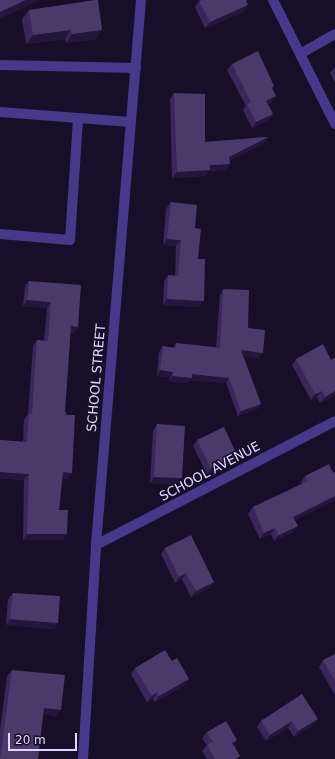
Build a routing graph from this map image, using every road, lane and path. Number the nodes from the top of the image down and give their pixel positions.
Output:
1 (141, 0) edge
2 (274, 0) edge
3 (335, 34) edge
4 (300, 54) junction
5 (0, 65) edge
6 (136, 68) junction
7 (0, 112) edge
8 (78, 119) junction
9 (131, 122) junction
10 (335, 124) edge
11 (0, 234) edge
12 (335, 421) edge
13 (96, 545) junction
14 (82, 759) edge

1 - 6 street, SCHOOL STREET
2 - 4 street
3 - 4 street
4 - 10 street
5 - 6 street
6 - 9 street, SCHOOL STREET
7 - 8 street
8 - 9 street
8 - 11 street
9 - 13 street, SCHOOL STREET
12 - 13 street, SCHOOL AVENUE
13 - 14 street, SCHOOL STREET

